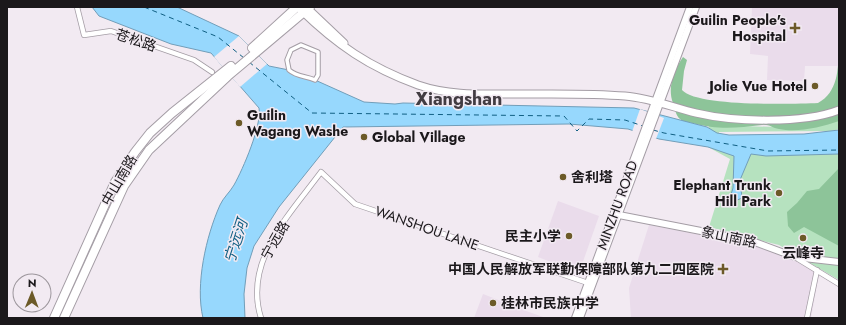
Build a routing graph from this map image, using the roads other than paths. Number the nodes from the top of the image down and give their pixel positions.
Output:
1 (77, 7) edge
2 (690, 7) edge
3 (696, 7) edge
4 (304, 8) edge
5 (291, 50) joint
6 (212, 72) dead end
7 (226, 73) junction
8 (658, 102) junction
9 (839, 110) edge
10 (645, 138) junction
11 (321, 172) joint
12 (619, 215) junction
13 (795, 257) junction
14 (839, 262) edge
15 (817, 270) junction
16 (588, 283) junction
17 (839, 284) edge
18 (54, 318) edge
19 (64, 318) edge
20 (261, 318) edge
21 (575, 318) edge
22 (580, 318) edge
23 (807, 318) edge

1 - 6 street, 苍松路
2 - 8 street
3 - 8 street
4 - 7 highway
4 - 8 main road
5 - 5 street
7 - 18 highway, 中山南路
7 - 19 highway, 中山南路
8 - 9 main road
8 - 10 street
10 - 12 street, MINZHU ROAD
10 - 16 street, MINZHU ROAD
11 - 16 street, WANSHOU LANE
11 - 20 street, 宁远路
12 - 13 street, 象山南路
12 - 22 street, MINZHU ROAD
13 - 14 street, 象山南路
13 - 15 street
15 - 17 street
15 - 23 street
16 - 21 street, MINZHU ROAD

